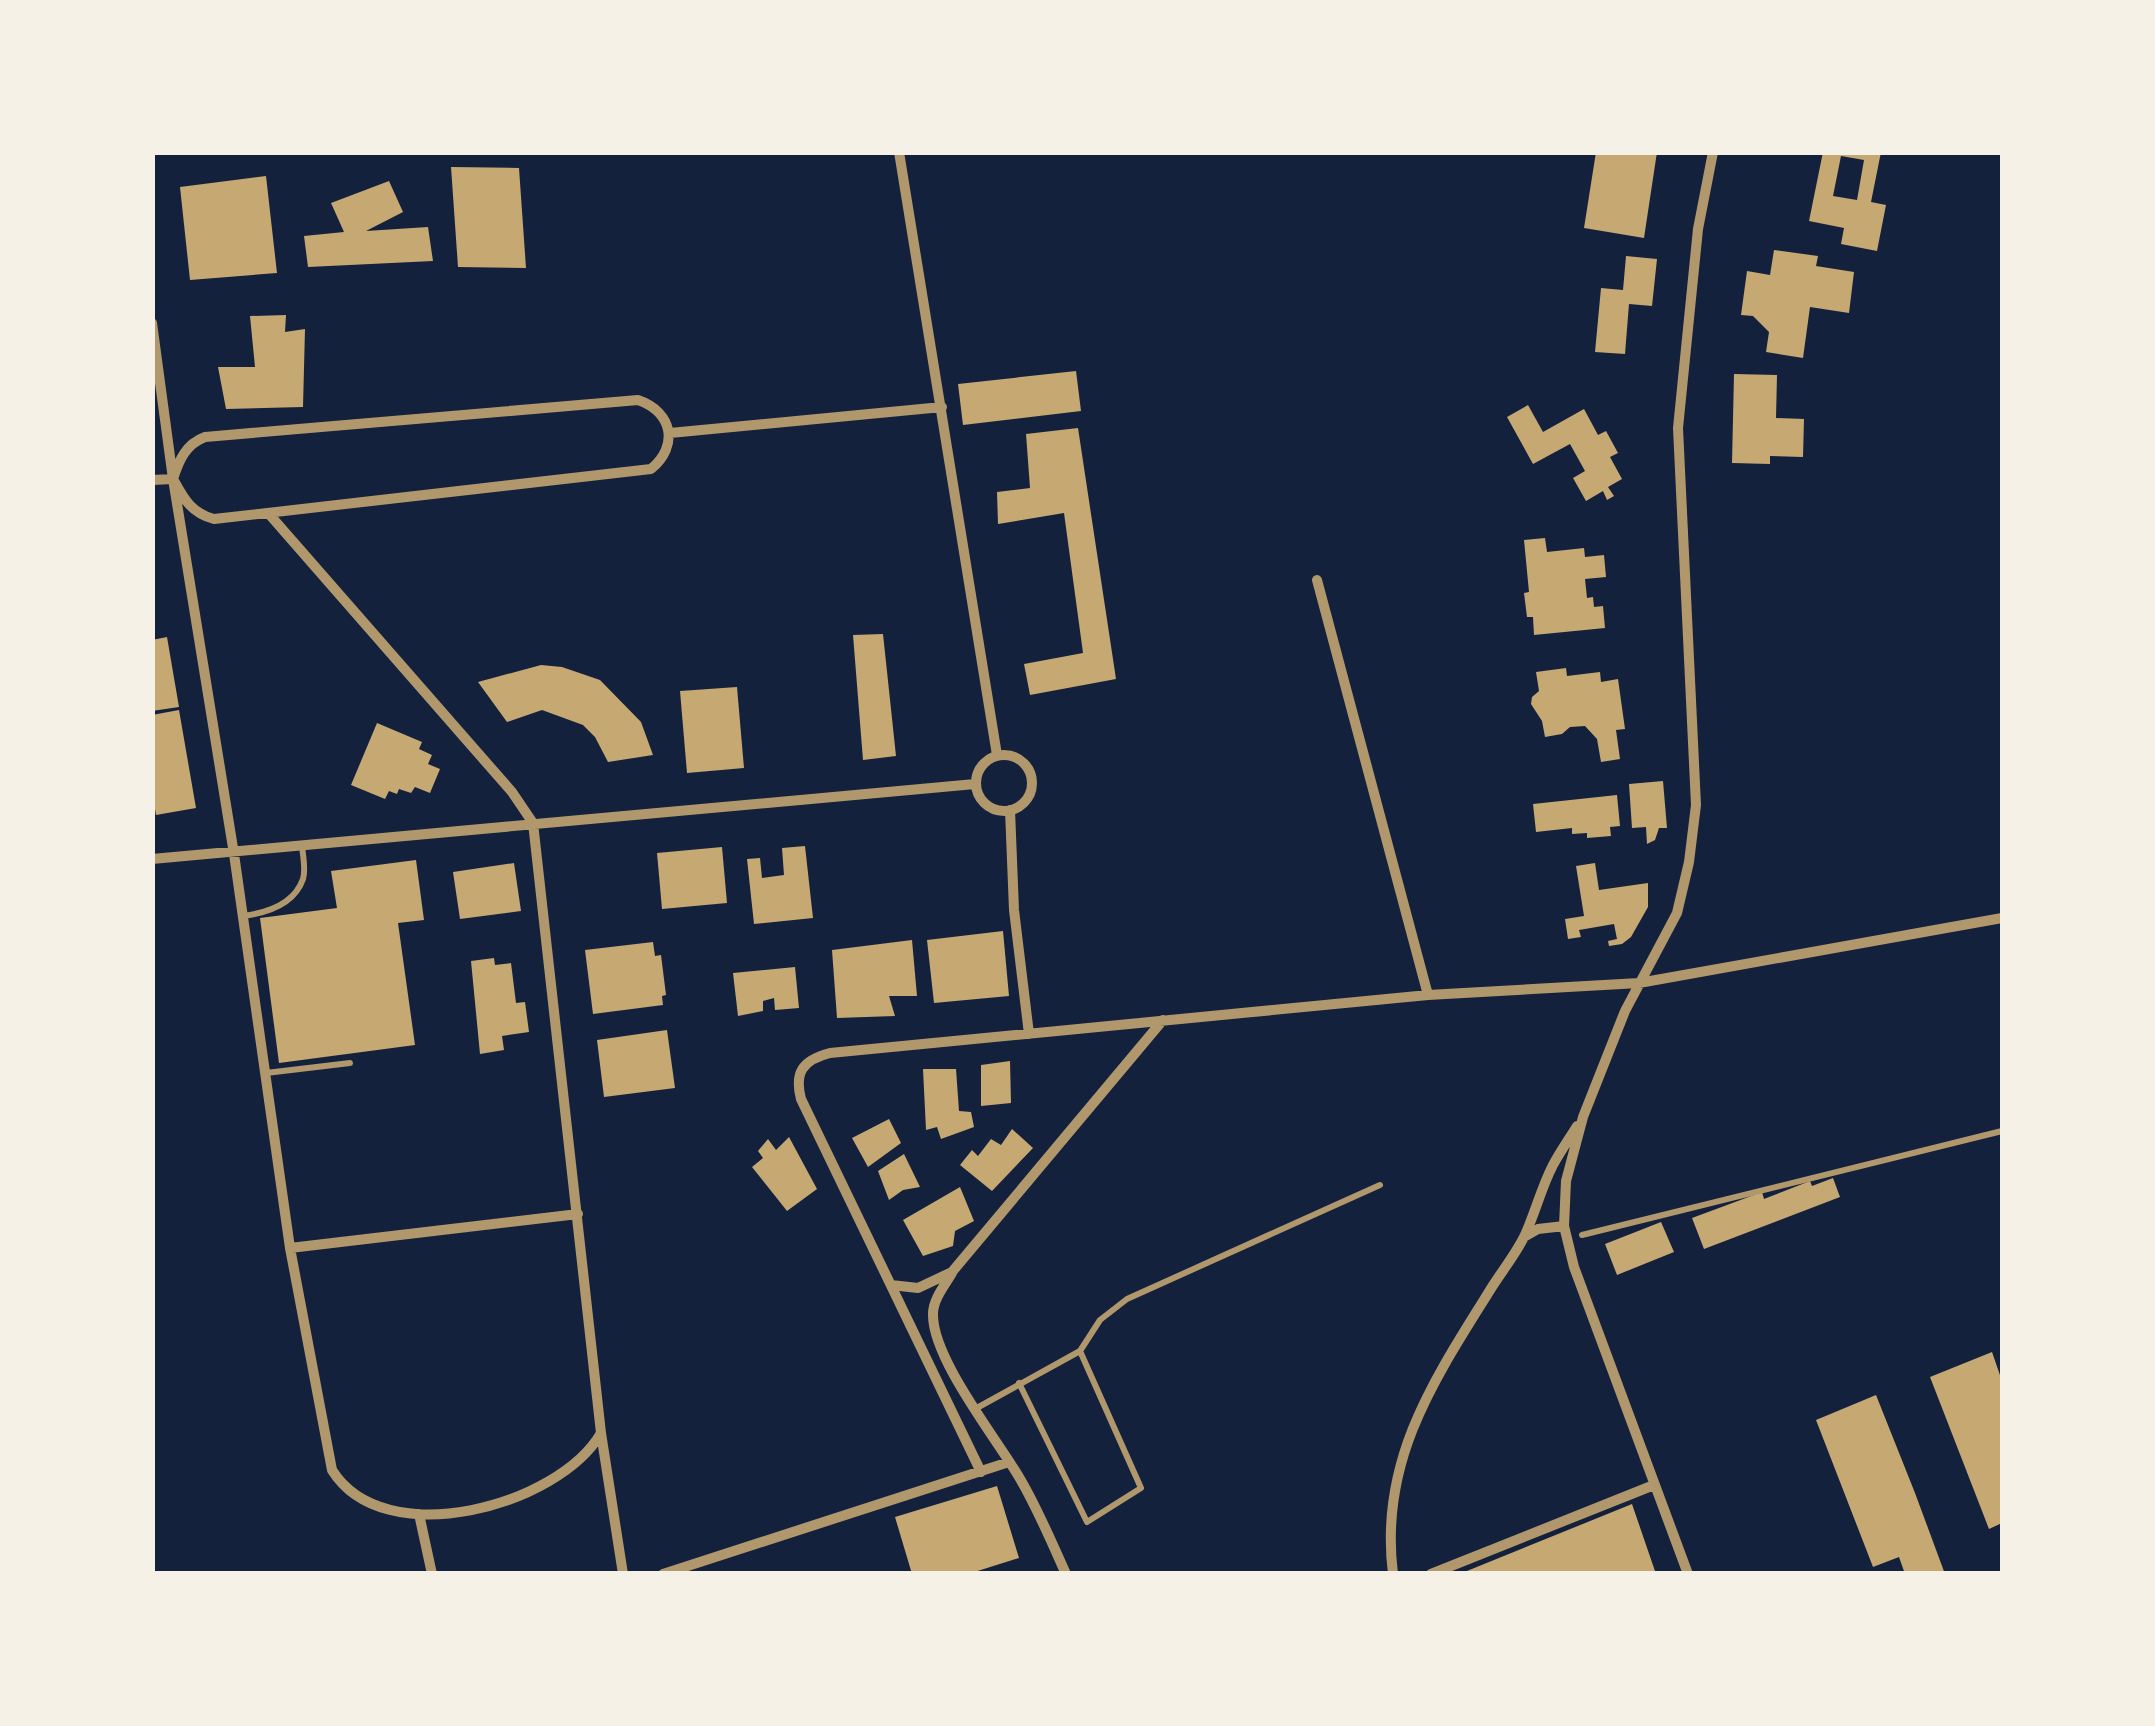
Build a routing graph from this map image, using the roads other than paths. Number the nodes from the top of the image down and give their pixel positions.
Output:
1 (899, 152) edge
2 (1713, 152) edge
3 (152, 323) edge
4 (942, 407) junction
5 (670, 433) junction
6 (173, 478) junction
7 (152, 480) edge
8 (269, 514) junction
9 (1317, 580) dead end
10 (997, 755) junction
11 (975, 784) junction
12 (1010, 810) junction
13 (534, 824) junction
14 (302, 846) junction
15 (234, 854) junction
16 (152, 859) edge
17 (243, 916) junction
18 (2002, 918) edge
19 (1639, 983) junction
20 (1428, 995) junction
21 (1162, 1020) junction
22 (1029, 1034) junction
23 (350, 1062) dead end
24 (265, 1073) junction
25 (1583, 1117) junction
26 (2002, 1131) edge
27 (1380, 1185) dead end
28 (578, 1214) junction
29 (1564, 1226) junction
30 (1582, 1235) dead end
31 (1524, 1238) junction
32 (290, 1248) junction
33 (952, 1272) junction
34 (890, 1284) junction
35 (1080, 1350) junction
36 (1019, 1383) junction
37 (975, 1409) junction
38 (601, 1433) junction
39 (1009, 1462) junction
40 (981, 1472) junction
41 (1654, 1485) junction
42 (419, 1514) junction
43 (432, 1574) edge
44 (623, 1574) edge
45 (663, 1574) edge
46 (1066, 1574) edge
47 (1393, 1574) edge
48 (1430, 1574) edge
49 (1688, 1574) edge

1 - 4 street
2 - 19 street
3 - 6 street
4 - 5 street
4 - 10 street
5 - 6 street
5 - 8 street
6 - 7 street
6 - 8 street
6 - 15 street
8 - 13 street
9 - 20 street
10 - 11 street
10 - 12 street
11 - 12 street
11 - 13 street
12 - 22 street
13 - 14 street
13 - 28 street
14 - 15 street
14 - 17 lane
15 - 16 street
15 - 17 street
17 - 24 street
18 - 19 street
19 - 20 street
19 - 25 street
20 - 21 street
21 - 22 street
21 - 33 street
22 - 34 street
23 - 24 lane
24 - 32 street
25 - 29 street
25 - 31 street
26 - 30 lane
27 - 35 lane
28 - 32 street
28 - 38 street
29 - 31 street
29 - 41 street
31 - 47 street
32 - 42 street
33 - 34 street
33 - 37 street
34 - 40 street
35 - 36 lane
35 - 36 lane
36 - 37 lane
37 - 39 street
38 - 42 street
38 - 44 street
39 - 40 street
39 - 46 street
40 - 45 street
41 - 48 street
41 - 49 street
42 - 43 street

